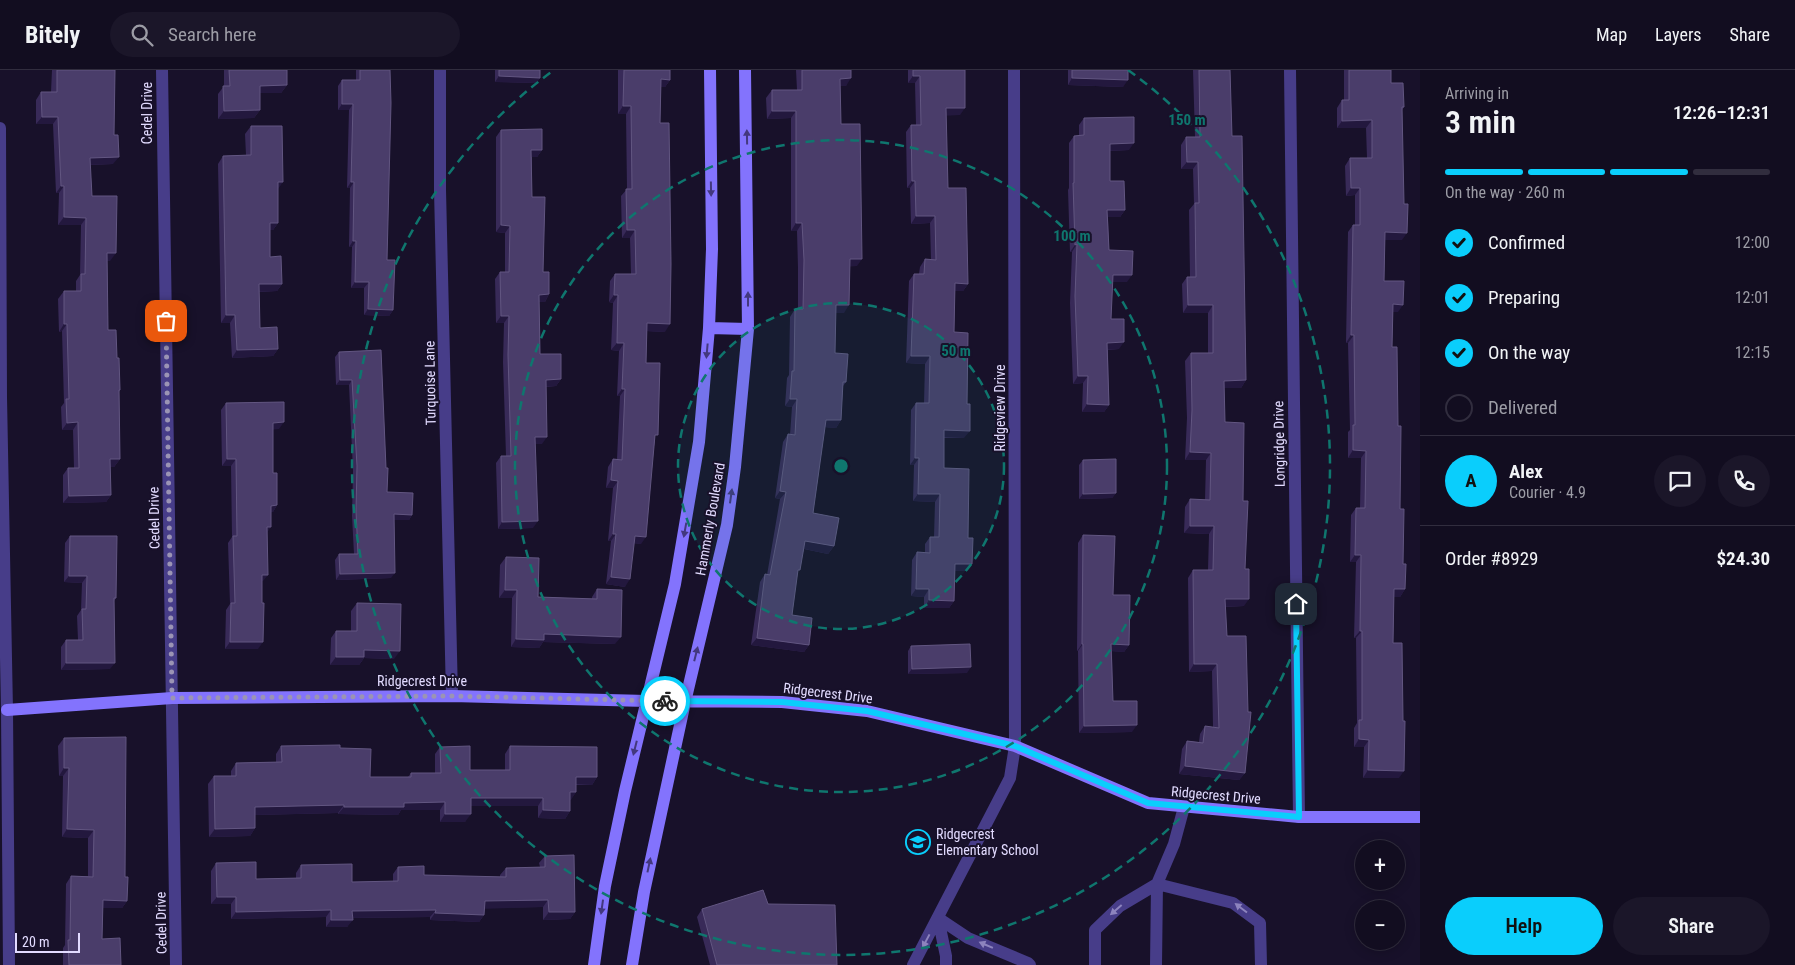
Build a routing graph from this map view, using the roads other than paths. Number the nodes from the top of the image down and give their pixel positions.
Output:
1 (162, 70) edge
2 (440, 70) edge
3 (710, 70) edge
4 (745, 70) edge
5 (1014, 70) edge
6 (1290, 70) edge
7 (0, 128) edge
8 (1, 166) edge
9 (710, 328) junction
10 (748, 329) junction
11 (452, 696) junction
12 (172, 698) junction
13 (647, 701) junction
14 (685, 702) junction
15 (4, 710) edge
16 (1015, 746) junction
17 (1184, 806) junction
18 (1299, 817) junction
19 (1420, 817) edge
20 (1157, 884) junction
21 (4, 887) edge
22 (938, 918) junction
23 (9, 965) edge
24 (176, 965) edge
25 (594, 965) edge
26 (632, 965) edge
27 (913, 965) edge
28 (946, 965) edge
29 (1030, 965) edge
30 (1095, 965) edge
31 (1156, 965) edge
32 (1261, 965) edge

1 - 12 street, Cedel Drive
2 - 11 street, Turquoise Lane
3 -> 9 main road, Hammerly Boulevard
10 -> 4 main road, Hammerly Boulevard
5 - 16 street, Ridgeview Drive
6 - 18 street, Longridge Drive
7 - 8 street
8 - 15 street
9 - 10 main road
9 -> 13 main road, Hammerly Boulevard
14 -> 10 main road, Hammerly Boulevard
11 - 12 main road, Ridgecrest Drive
11 - 13 main road, Ridgecrest Drive
12 - 15 main road, Ridgecrest Drive
12 - 24 street, Cedel Drive
13 - 14 main road, Ridgecrest Drive
13 -> 25 main road, Hammerly Boulevard
14 - 16 main road, Ridgecrest Drive
26 -> 14 main road, Hammerly Boulevard
15 - 21 street
16 - 17 main road, Ridgecrest Drive
16 - 22 street, Ridgeview Drive
17 - 18 main road, Ridgecrest Drive
17 - 20 street
18 - 19 main road, Ridgecrest Drive
20 -> 30 street
20 - 31 street
32 -> 20 street
21 - 23 street
22 -> 27 street, Ridgeview Drive
22 - 28 street
29 -> 22 street

